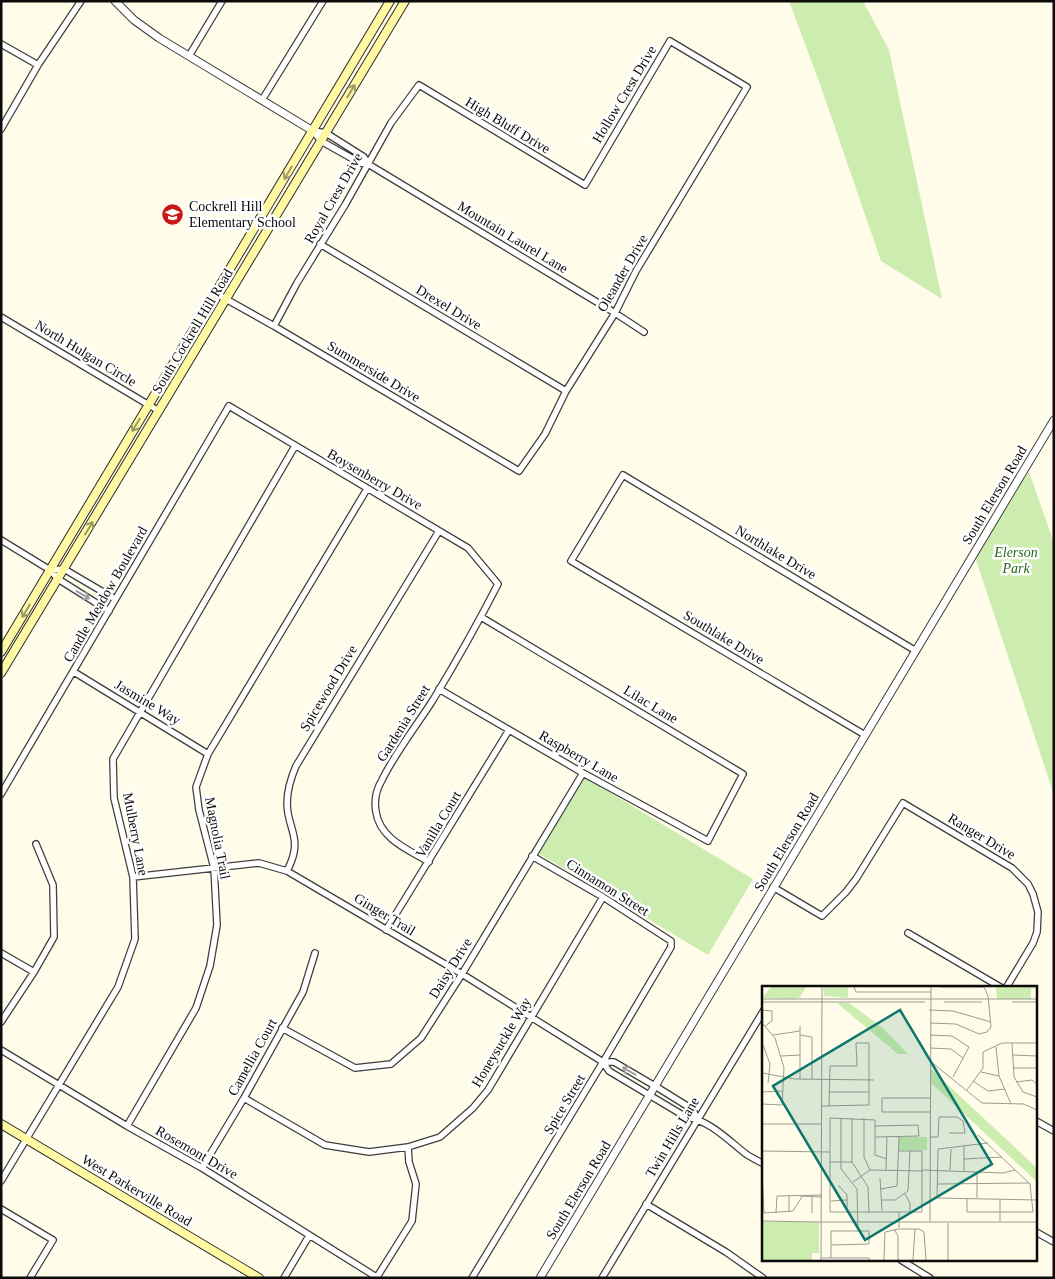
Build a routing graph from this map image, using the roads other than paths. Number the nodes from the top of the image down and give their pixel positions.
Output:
1 (81, 1) edge
2 (115, 1) edge
3 (222, 1) edge
4 (323, 1) edge
5 (390, 1) edge
6 (404, 1) edge
7 (1, 44) edge
8 (189, 56) junction
9 (38, 65) junction
10 (419, 86) joint
11 (747, 87) joint
12 (262, 100) junction
13 (1, 129) edge
14 (313, 131) junction
15 (323, 137) junction
16 (368, 164) junction
17 (585, 185) joint
18 (320, 244) junction
19 (215, 294) junction
20 (226, 299) junction
21 (614, 313) junction
22 (1, 316) edge
23 (274, 326) junction
24 (644, 332) dead end
25 (566, 390) junction
26 (149, 405) junction
27 (229, 406) joint
28 (159, 411) junction
29 (1053, 422) edge
30 (295, 446) junction
31 (519, 472) joint
32 (367, 489) junction
33 (439, 531) junction
34 (1, 540) edge
35 (571, 561) joint
36 (64, 569) junction
37 (50, 570) junction
38 (58, 579) junction
39 (498, 584) joint
40 (115, 599) junction
41 (109, 610) junction
42 (481, 617) junction
43 (916, 651) junction
44 (1, 652) edge
45 (74, 672) junction
46 (1, 674) edge
47 (439, 689) junction
48 (140, 712) junction
49 (509, 730) junction
50 (865, 735) junction
51 (208, 754) junction
52 (582, 774) junction
53 (1, 794) edge
54 (708, 841) joint
55 (36, 844) dead end
56 (532, 856) junction
57 (429, 862) junction
58 (214, 868) junction
59 (288, 871) junction
60 (133, 877) junction
61 (773, 887) junction
62 (603, 896) junction
63 (386, 930) junction
64 (908, 933) dead end
65 (671, 941) joint
66 (1, 953) edge
67 (315, 953) dead end
68 (34, 972) junction
69 (462, 974) junction
70 (999, 986) edge
71 (1007, 986) edge
72 (762, 1013) edge
73 (531, 1018) junction
74 (1, 1022) edge
75 (282, 1028) junction
76 (1, 1050) edge
77 (603, 1062) junction
78 (58, 1084) junction
79 (655, 1086) junction
80 (649, 1095) junction
81 (244, 1098) junction
82 (697, 1118) junction
83 (1038, 1122) edge
84 (1, 1124) edge
85 (127, 1126) junction
86 (1054, 1131) edge
87 (26, 1138) junction
88 (408, 1147) junction
89 (762, 1163) edge
90 (202, 1168) junction
91 (1, 1181) edge
92 (646, 1204) junction
93 (1, 1209) edge
94 (1038, 1233) edge
95 (310, 1236) junction
96 (1054, 1242) edge
97 (904, 1262) edge
98 (377, 1277) edge
99 (30, 1278) edge
100 (259, 1278) edge
101 (284, 1278) edge
102 (472, 1278) edge
103 (540, 1278) edge
104 (602, 1278) edge
105 (762, 1278) edge
106 (930, 1278) edge

1 - 9 street
2 - 8 street, Mountain Laurel Lane
3 - 8 street
4 - 12 street
5 - 14 main road, South Cockrell Hill Road
15 -> 6 main road, South Cockrell Hill Road
7 - 9 street
8 - 12 street, Mountain Laurel Lane
9 - 13 street
10 - 16 street, Royal Crest Drive
10 - 17 street, High Bluff Drive
11 - 17 street, Hollow Crest Drive
11 - 21 street, Oleander Drive
12 - 14 street, Mountain Laurel Lane
14 - 15 street, Mountain Laurel Lane
14 -> 19 main road, South Cockrell Hill Road
15 - 16 street, Mountain Laurel Lane
15 - 20 main road, South Cockrell Hill Road
16 - 18 street, Royal Crest Drive
16 - 21 street, Mountain Laurel Lane
18 - 23 street, Royal Crest Drive
18 - 25 street, Drexel Drive
19 - 20 street, Summerside Drive
19 - 26 main road, South Cockrell Hill Road
20 - 23 street, Summerside Drive
20 - 28 main road, South Cockrell Hill Road
21 - 24 street, Mountain Laurel Lane
21 - 25 street, Oleander Drive
22 - 26 street, North Hulgan Circle
23 - 31 street, Summerside Drive
25 - 31 street, Oleander Drive
26 - 28 street, North Hulgan Circle
26 -> 37 main road, South Cockrell Hill Road
27 - 30 street, Boysenberry Drive
27 - 40 street, Candle Meadow Boulevard
36 -> 28 main road, South Cockrell Hill Road
29 - 43 street, South Elerson Road
30 - 32 street, Boysenberry Drive
30 - 48 street, Mulberry Lane
32 - 33 street, Boysenberry Drive
32 - 51 street, Magnolia Trail
33 - 39 street, Boysenberry Drive
33 - 59 street, Spicewood Drive
34 - 37 street
35 - 43 street, Northlake Drive
35 - 50 street, Southlake Drive
36 - 37 street
36 - 38 main road, South Cockrell Hill Road
36 - 40 street
37 - 38 street
37 -> 44 main road, South Cockrell Hill Road
38 -> 41 street
38 - 46 main road, South Cockrell Hill Road
39 - 42 street, Gardenia Street
40 - 41 street, Candle Meadow Boulevard
41 - 45 street, Candle Meadow Boulevard
42 - 47 street, Gardenia Street
42 - 54 street, Lilac Lane
43 - 50 street, South Elerson Road
45 - 48 street, Jasmine Way
45 - 53 street, Candle Meadow Boulevard
47 - 49 street, Raspberry Lane
47 - 57 street, Gardenia Street
48 - 51 street, Jasmine Way
48 - 60 street, Mulberry Lane
49 - 52 street, Raspberry Lane
49 - 57 street, Vanilla Court
50 - 61 street, South Elerson Road
51 - 58 street, Magnolia Trail
52 - 54 street, Raspberry Lane
52 - 56 street, Daisy Drive
55 - 68 street
56 - 62 street, Cinnamon Street
56 - 69 street, Daisy Drive
57 - 63 street, Vanilla Court
58 - 59 street, Ginger Trail
58 - 60 street, Ginger Trail
58 - 85 street, Magnolia Trail
59 - 63 street, Ginger Trail
60 - 78 street, Mulberry Lane
61 - 71 street, Ranger Drive
61 - 79 street, South Elerson Road
62 - 65 street, Cinnamon Street
62 - 73 street, Honeysuckle Way
63 - 69 street, Ginger Trail
64 - 70 street
65 - 77 street, Spice Street
66 - 68 street
67 - 75 street, Camellia Court
68 - 74 street
69 - 73 street, Ginger Trail
69 - 75 street, Daisy Drive
72 - 82 street, Twin Hills Lane
73 - 77 street, Ginger Trail
73 - 88 street, Honeysuckle Way
75 - 81 street, Camellia Court
76 - 78 street, Rosemont Drive
79 -> 77 street, Ginger Trail
77 - 80 street, Ginger Trail
77 - 102 street, Spice Street
78 - 85 street, Rosemont Drive
78 - 87 street, Mulberry Lane
79 - 80 street, South Elerson Road
79 - 82 street, Ginger Trail
80 - 82 street, Ginger Trail
80 - 103 street, South Elerson Road
81 - 88 street, Honeysuckle Way
81 - 90 street, Camellia Court
82 - 89 street, Ginger Trail
82 - 92 street, Twin Hills Lane
83 - 86 street
84 - 87 main road, West Parkerville Road
85 - 90 street, Rosemont Drive
87 - 91 street, Mulberry Lane
87 - 100 main road, West Parkerville Road
88 - 98 street
90 - 95 street, Rosemont Drive
92 - 104 street, Twin Hills Lane
92 - 105 street
93 - 99 street
94 - 96 street
95 - 98 street, Rosemont Drive
95 - 101 street
97 - 106 street

